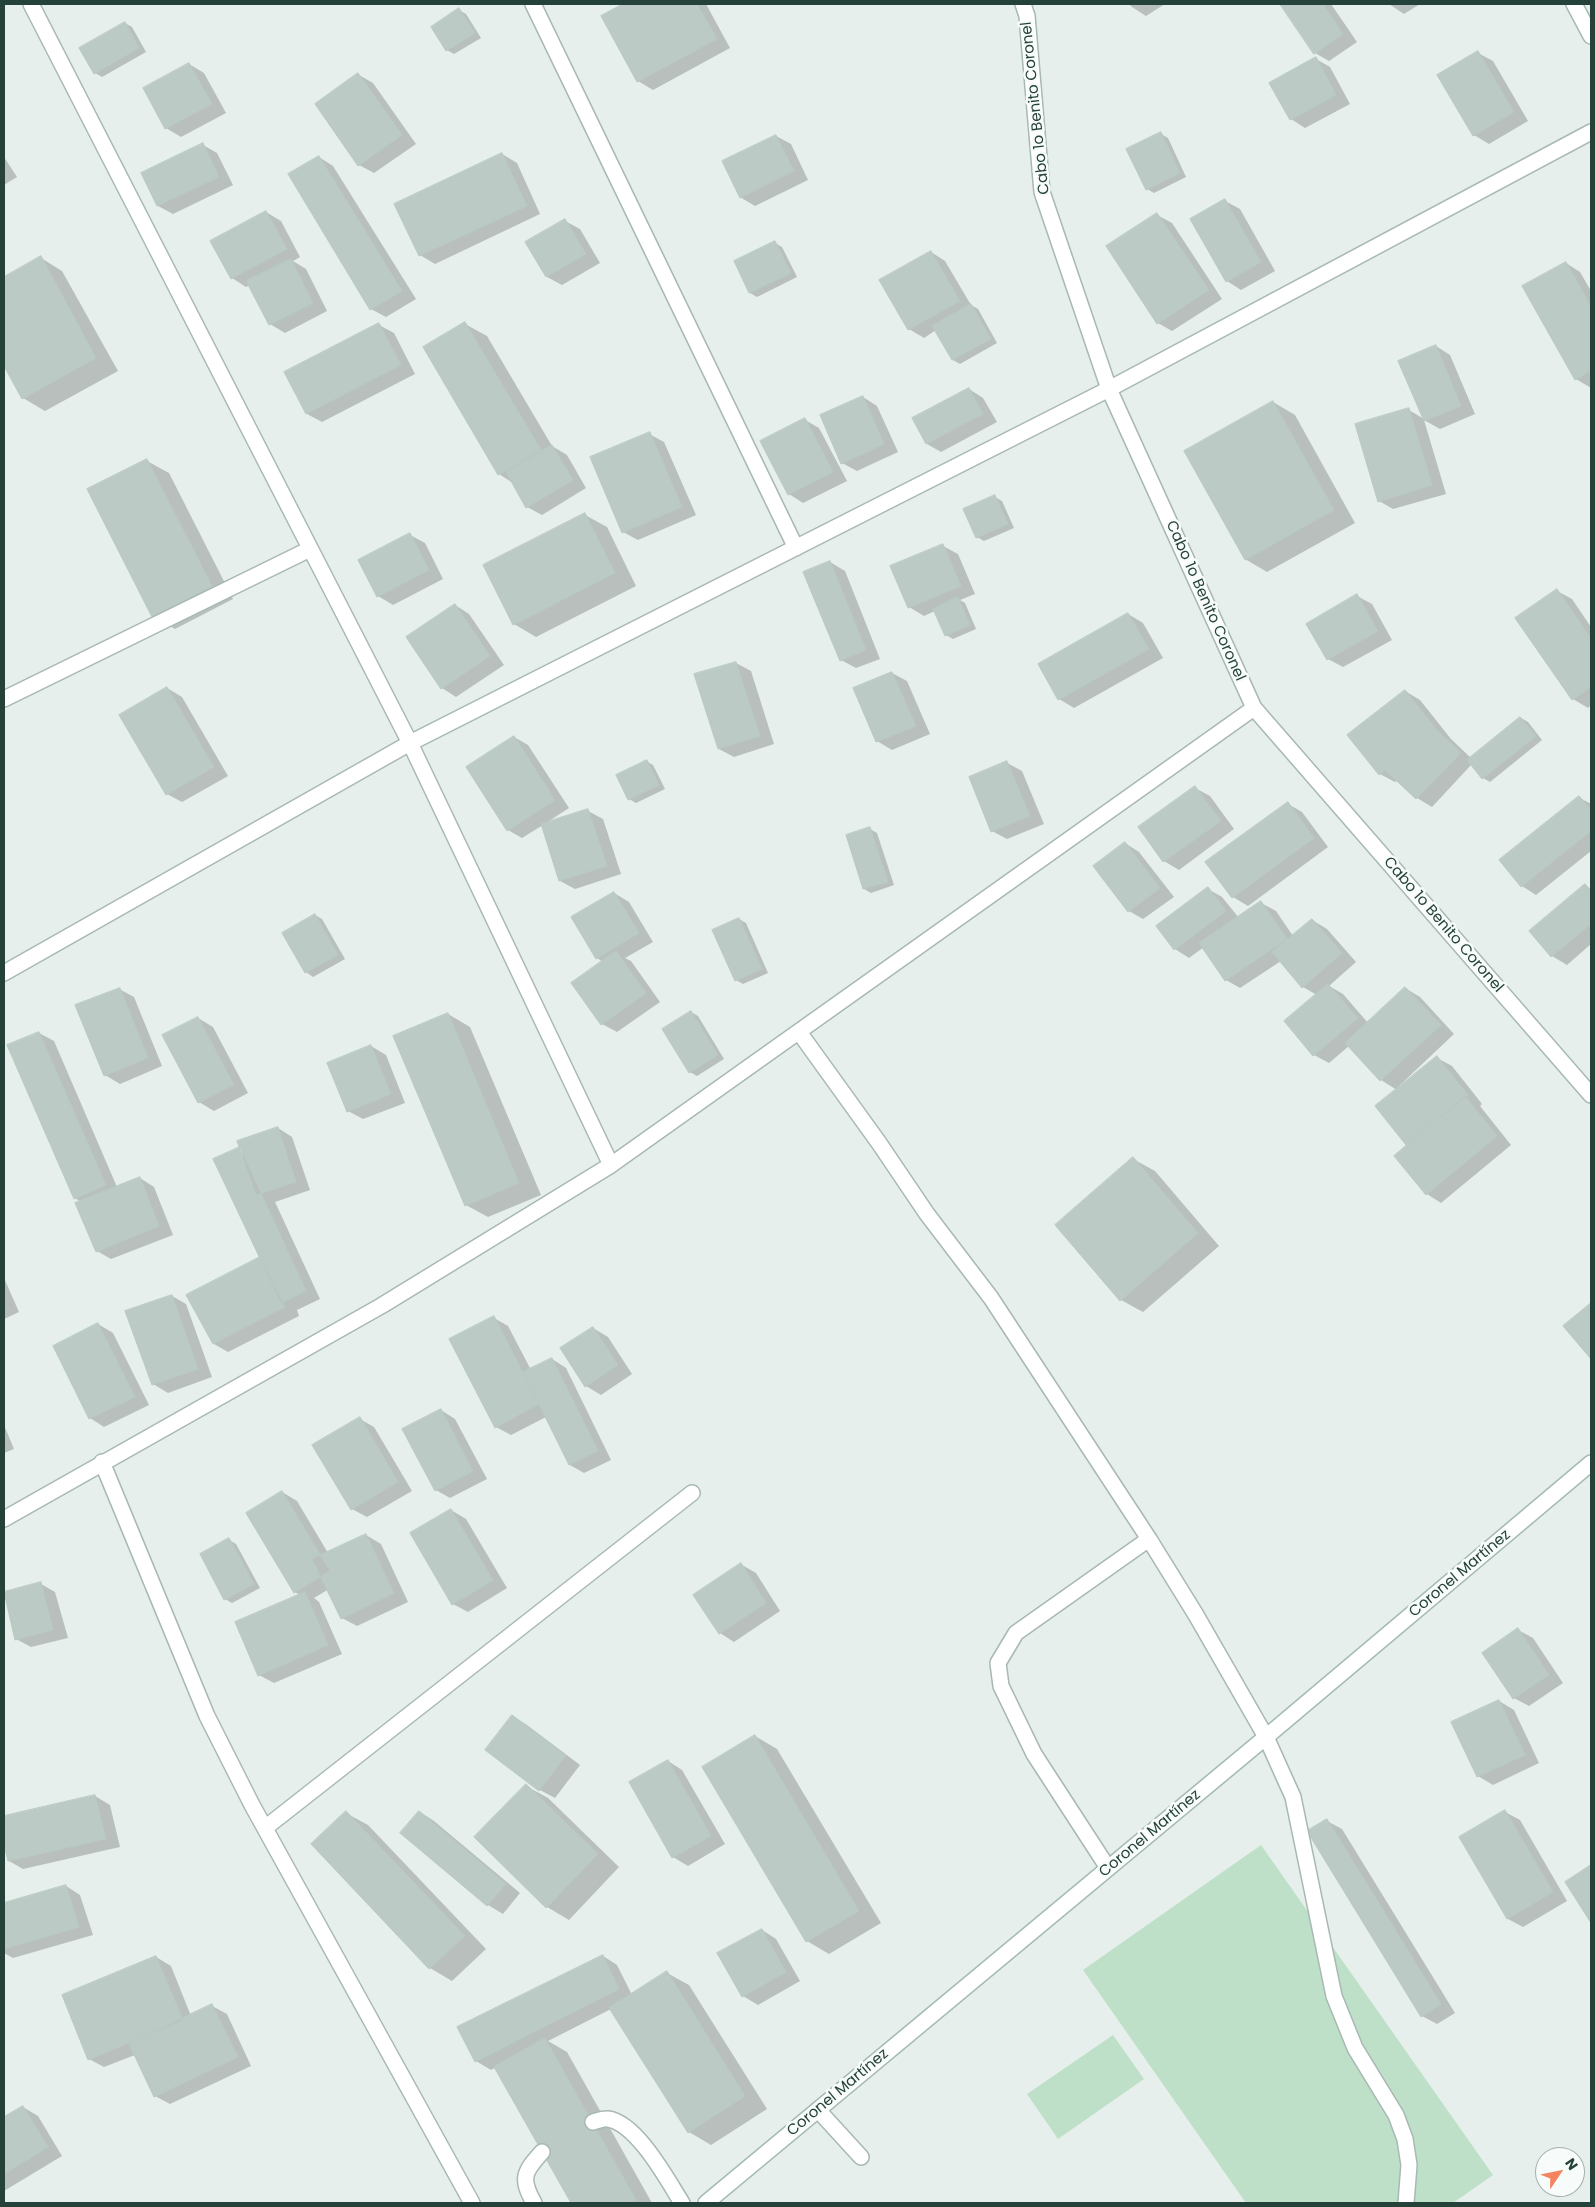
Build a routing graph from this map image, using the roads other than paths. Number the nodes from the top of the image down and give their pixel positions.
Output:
1 (31, 4) edge
2 (533, 4) edge
3 (1024, 4) edge
4 (1574, 4) edge
5 (1591, 36) edge
6 (1591, 132) edge
7 (1109, 389) junction
8 (796, 548) junction
9 (310, 549) junction
10 (4, 699) edge
11 (1254, 708) junction
12 (410, 743) junction
13 (4, 973) edge
14 (799, 1032) junction
15 (1591, 1095) edge
16 (611, 1165) junction
17 (102, 1462) junction
18 (1591, 1463) edge
19 (692, 1493) dead end
20 (4, 1519) edge
21 (1149, 1540) junction
22 (1266, 1737) junction
23 (265, 1828) junction
24 (1108, 1868) junction
25 (818, 2110) junction
26 (593, 2122) dead end
27 (542, 2152) dead end
28 (861, 2156) dead end
29 (472, 2203) edge
30 (534, 2203) edge
31 (682, 2203) edge
32 (706, 2203) edge
33 (1406, 2203) edge

1 - 9 street
2 - 8 street
3 - 7 street, Cabo 1o Benito Coronel
4 - 5 street
6 - 7 street
7 - 8 street
7 - 11 street, Cabo 1o Benito Coronel
8 - 12 street
9 - 10 street
9 - 12 street
11 - 14 street
11 - 15 street, Cabo 1o Benito Coronel
12 - 13 street
12 - 16 street
14 - 16 street
14 - 21 street
16 - 17 street
17 - 20 street
17 - 23 street
18 - 22 street, Coronel Martínez
19 - 23 street
21 - 22 street
21 - 24 street
22 - 24 street, Coronel Martínez
22 - 33 street
23 - 29 street
24 - 25 street, Coronel Martínez
25 - 28 street
25 - 32 street, Coronel Martínez
26 - 31 street
27 - 30 street

